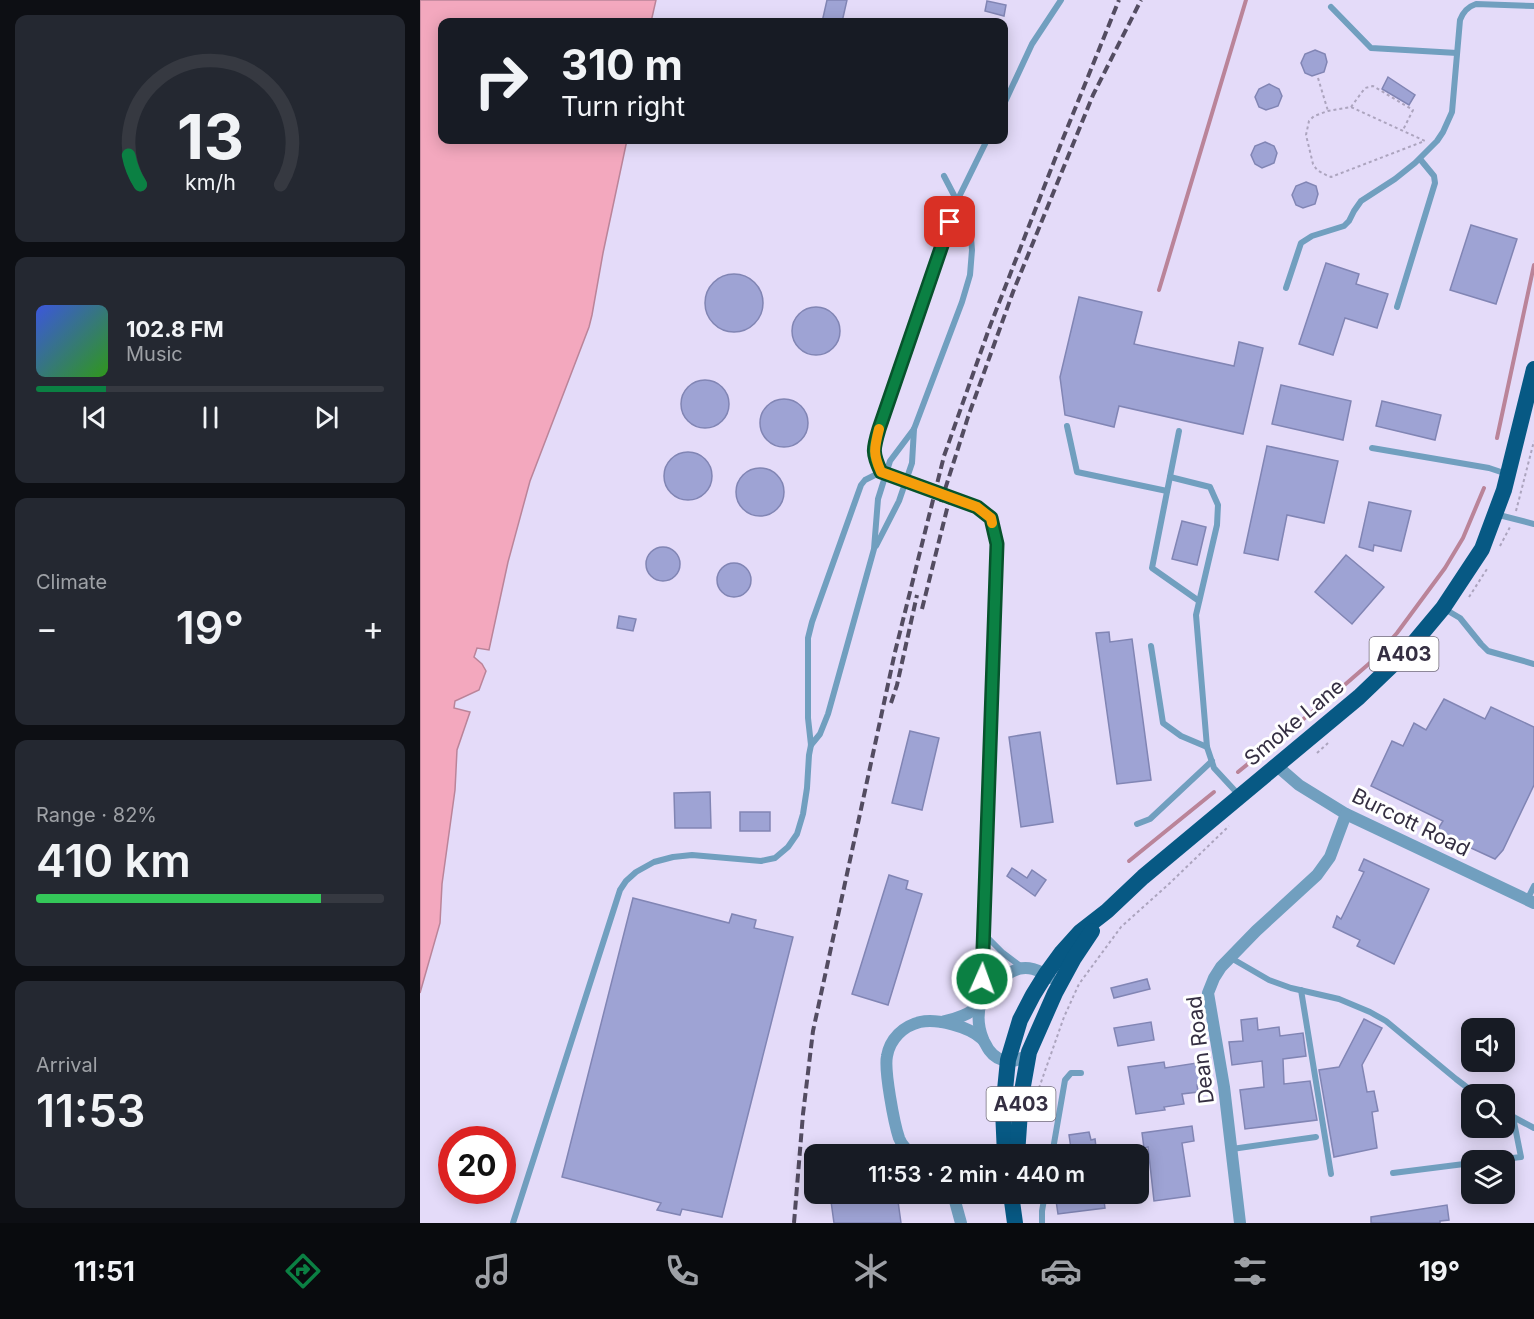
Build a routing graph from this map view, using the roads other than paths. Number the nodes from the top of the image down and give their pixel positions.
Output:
1 (1061, 0) edge
2 (1534, 6) edge
3 (1331, 7) dead end
4 (1457, 53) junction
5 (1008, 96) edge
6 (985, 144) edge
7 (1420, 159) junction
8 (944, 177) dead end
9 (957, 201) junction
10 (1286, 288) dead end
11 (1397, 307) dead end
12 (1534, 369) edge
13 (1067, 426) dead end
14 (914, 429) junction
15 (1179, 431) dead end
16 (1372, 448) dead end
17 (881, 472) junction
18 (1508, 474) junction
19 (1170, 477) junction
20 (1167, 491) junction
21 (1495, 514) junction
22 (1534, 524) edge
23 (874, 549) junction
24 (1199, 601) junction
25 (1450, 612) junction
26 (1151, 646) dead end
27 (1534, 664) edge
28 (811, 746) junction
29 (1207, 747) junction
30 (1212, 761) junction
31 (1277, 766) junction
32 (1240, 797) junction
33 (1346, 813) junction
34 (1137, 824) dead end
35 (1534, 886) edge
36 (1531, 901) edge
37 (1107, 911) junction
38 (983, 933) junction
39 (1231, 958) junction
40 (1024, 969) junction
41 (1046, 974) junction
42 (1300, 990) junction
43 (1055, 993) junction
44 (981, 1002) junction
45 (940, 1022) junction
46 (983, 1039) junction
47 (1029, 1053) junction
48 (1008, 1060) junction
49 (1081, 1073) dead end
50 (1463, 1084) edge
51 (1515, 1118) edge
52 (1515, 1127) edge
53 (1534, 1128) edge
54 (1316, 1137) dead end
55 (902, 1144) edge
56 (1005, 1144) edge
57 (1018, 1144) edge
58 (1054, 1144) edge
59 (1231, 1149) junction
60 (1515, 1158) edge
61 (1461, 1164) edge
62 (1393, 1173) dead end
63 (1331, 1174) dead end
64 (956, 1204) edge
65 (1043, 1204) edge
66 (513, 1223) edge
67 (961, 1223) edge
68 (1042, 1223) edge
69 (1240, 1223) edge

1 - 5 lane
2 - 4 lane
3 - 4 lane
4 - 7 lane
6 - 9 lane
7 - 10 lane
7 - 11 lane
8 - 9 lane
9 - 14 lane
9 - 17 lane
12 - 18 highway, Smoke Lane / A403
13 - 20 lane
14 - 23 lane
14 - 23 lane
15 - 19 lane
16 - 18 lane
17 - 28 lane
17 - 38 lane, bridge
18 - 21 highway, Smoke Lane / A403
19 - 20 lane
19 - 24 lane
20 - 24 lane
21 - 22 lane
21 - 25 highway, Smoke Lane / A403
23 - 28 lane
24 - 29 lane
25 - 27 lane
25 - 31 highway, Smoke Lane / A403
26 - 29 lane
28 - 66 lane
29 - 30 lane
30 - 32 lane
30 - 34 lane
31 - 32 highway, Smoke Lane / A403
31 - 33 street, Burcott Road
32 - 37 highway, Smoke Lane / A403
33 - 36 street, Burcott Road
33 - 39 street, Dean Road
35 - 36 lane
37 - 41 highway, A403
37 - 43 highway, A403
38 - 40 lane
38 - 44 lane
39 - 42 lane
39 - 59 street, Dean Road
40 - 41 street
40 - 44 street
41 - 43 street
41 - 48 highway, A403
42 - 50 lane
42 - 63 lane
43 - 47 highway, A403
44 - 45 street
44 - 46 street
45 - 46 street
45 - 55 street
46 - 48 street
47 - 48 street
47 - 57 highway, A403
48 - 56 highway, A403
49 - 58 lane
51 - 53 lane
52 - 60 lane
54 - 59 lane
59 - 69 street, Dean Road
61 - 62 lane
64 - 67 street
65 - 68 lane

